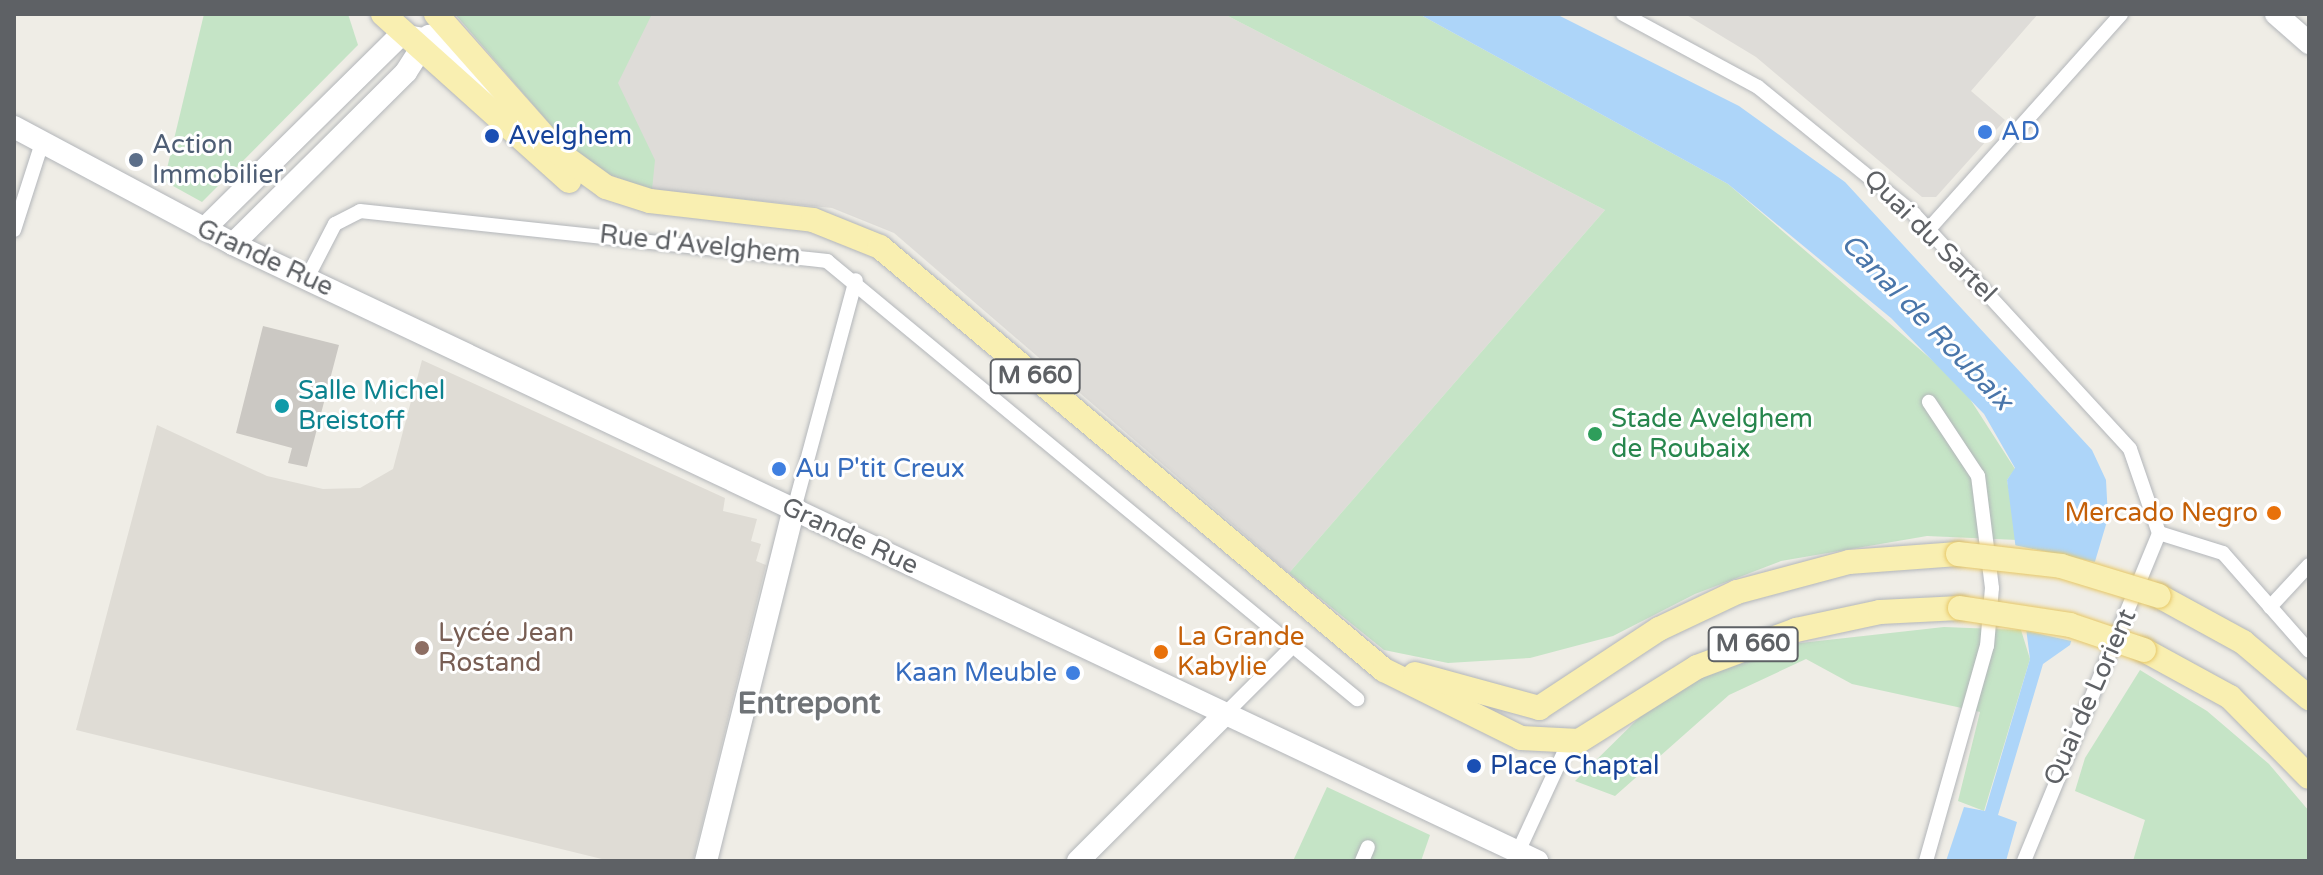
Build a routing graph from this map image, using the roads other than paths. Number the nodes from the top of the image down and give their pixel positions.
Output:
1 (383, 14) edge
2 (429, 14) edge
3 (1623, 14) edge
4 (2121, 14) edge
5 (2276, 14) edge
6 (401, 35) junction
7 (428, 36) edge
8 (2309, 43) edge
9 (14, 127) edge
10 (42, 143) junction
11 (671, 203) junction
12 (204, 229) junction
13 (1929, 229) junction
14 (14, 230) edge
15 (233, 244) junction
16 (307, 278) junction
17 (856, 280) junction
18 (1929, 402) dead end
19 (794, 509) junction
20 (2159, 533) junction
21 (2309, 565) edge
22 (2270, 607) junction
23 (1354, 644) junction
24 (1294, 645) junction
25 (2309, 651) edge
26 (2309, 698) edge
27 (1357, 699) dead end
28 (1225, 714) junction
29 (2261, 723) junction
30 (1568, 744) junction
31 (2309, 760) edge
32 (2309, 777) edge
33 (1527, 856) edge
34 (706, 861) edge
35 (1078, 861) edge
36 (1926, 861) edge
37 (2024, 861) edge

1 - 6 main road
2 - 7 street
3 - 13 street, Quai du Sartel
4 - 13 street
5 - 8 street
6 - 7 main road
6 - 12 street
7 - 11 main road, M 660
7 - 11 main road, M 660
7 - 15 street
9 - 10 street, Grande Rue
10 - 12 street, Grande Rue
10 - 14 street
11 - 23 main road, M 660
12 - 15 street, Grande Rue
13 - 20 street, Quai du Sartel
15 - 16 street, Grande Rue
16 - 17 street, Rue d'Avelghem
16 - 19 street, Grande Rue
17 - 19 street
17 - 24 street, Rue d'Avelghem
18 - 36 street
19 - 28 street, Grande Rue
19 - 34 street
20 - 22 street
20 - 37 street, Quai de Lorient
21 - 22 street
22 - 25 street
23 - 26 main road, M 660, bridge
23 - 30 main road, M 660
24 - 27 street, Rue d'Avelghem
24 - 28 street
28 - 33 street, Grande Rue
28 - 35 street
29 - 30 main road, M 660, bridge
29 - 31 street
29 - 32 main road, M 660
30 - 33 street

